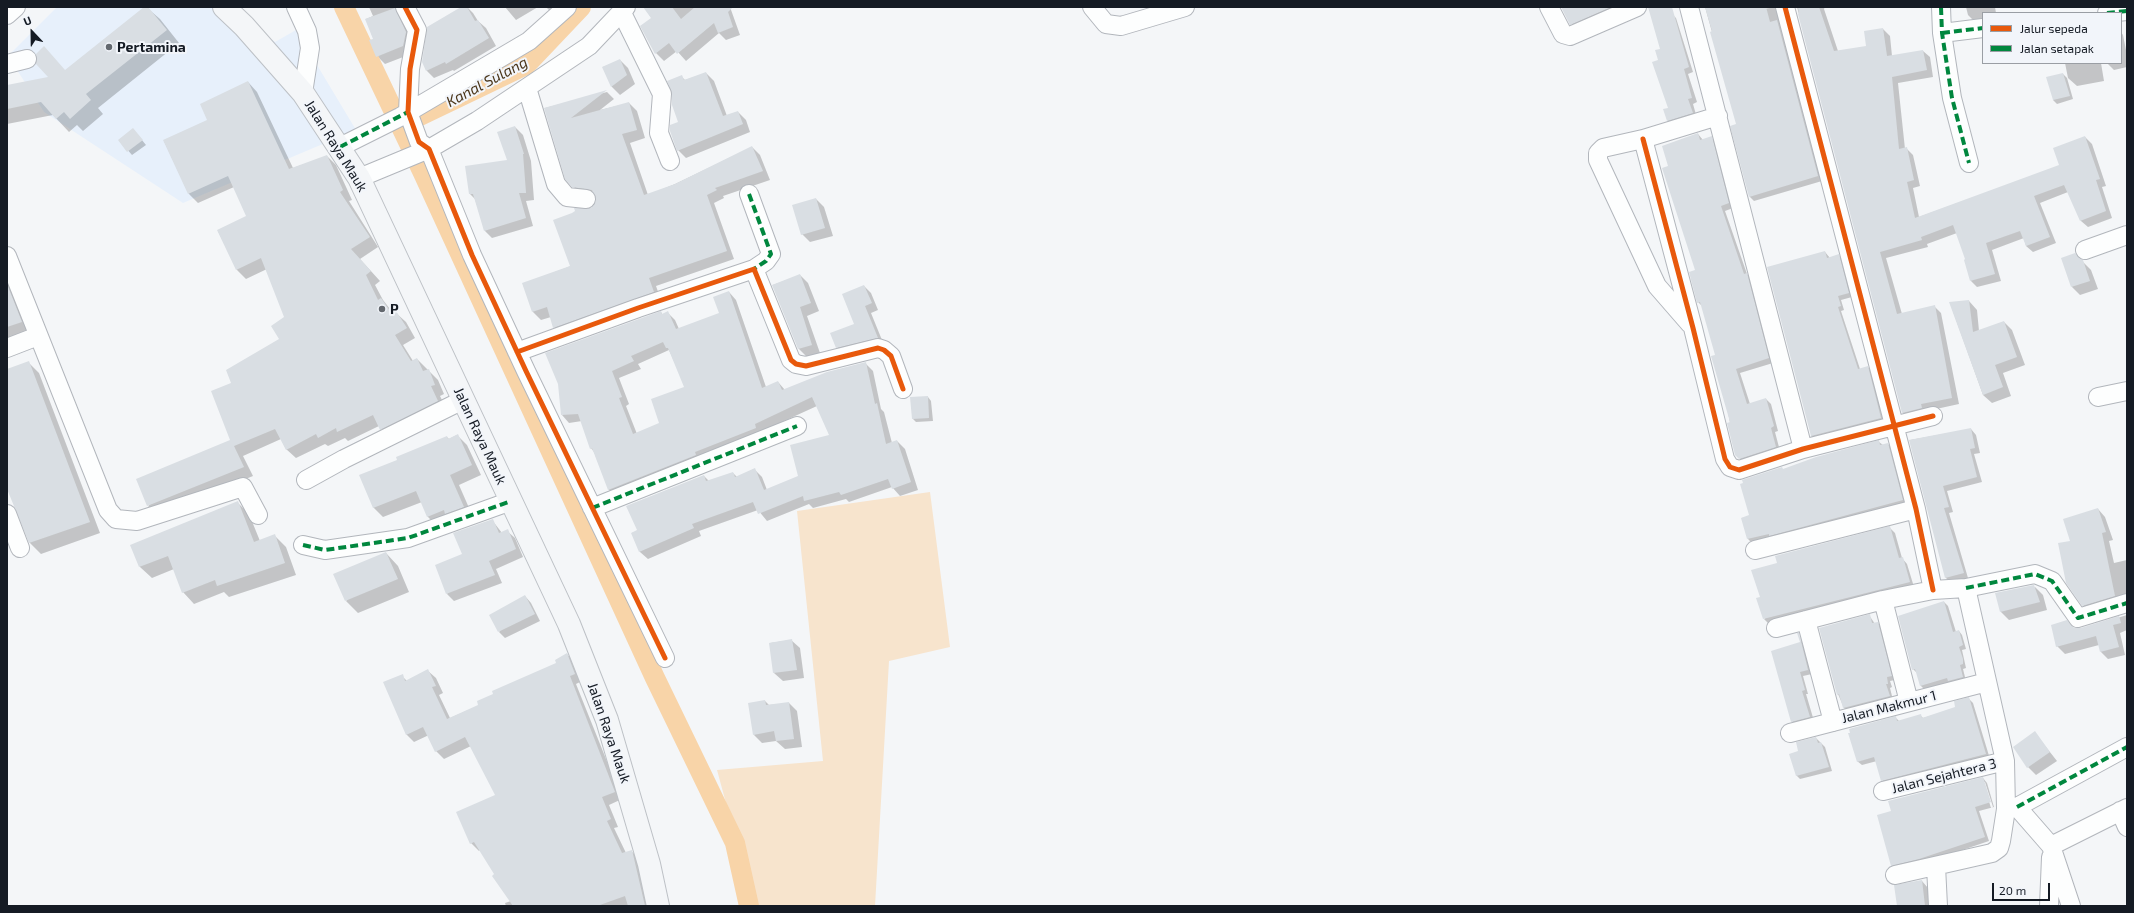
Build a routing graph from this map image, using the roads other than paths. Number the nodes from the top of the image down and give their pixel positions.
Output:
1 (16, 7) edge
2 (224, 7) edge
3 (296, 7) edge
4 (405, 7) edge
5 (567, 7) edge
6 (1092, 7) edge
7 (1185, 7) edge
8 (1549, 7) edge
9 (1637, 7) edge
10 (1689, 7) edge
11 (1785, 7) edge
12 (1940, 7) edge
13 (624, 10) edge
14 (2127, 11) edge
15 (2117, 12) edge
16 (7, 15) edge
17 (1982, 28) edge
18 (1942, 33) junction
19 (28, 59) dead end
20 (7, 64) edge
21 (527, 88) junction
22 (303, 93) junction
23 (406, 115) junction
24 (1718, 116) junction
25 (1643, 139) junction
26 (340, 147) junction
27 (423, 147) junction
28 (670, 161) dead end
29 (1969, 163) dead end
30 (365, 174) junction
31 (749, 194) dead end
32 (586, 199) dead end
33 (2127, 235) edge
34 (2085, 250) dead end
35 (7, 256) edge
36 (754, 269) junction
37 (1693, 328) junction
38 (38, 336) junction
39 (7, 348) edge
40 (517, 352) junction
41 (902, 389) dead end
42 (2127, 391) edge
43 (2098, 397) dead end
44 (463, 400) junction
45 (1934, 416) dead end
46 (797, 426) dead end
47 (1894, 426) junction
48 (1803, 449) junction
49 (306, 480) dead end
50 (511, 501) junction
51 (592, 508) junction
52 (1916, 509) junction
53 (7, 514) edge
54 (258, 515) dead end
55 (302, 545) dead end
56 (20, 548) dead end
57 (1755, 550) dead end
58 (1966, 588) junction
59 (1933, 590) junction
60 (1883, 600) junction
61 (2127, 603) edge
62 (1806, 620) junction
63 (1776, 628) dead end
64 (665, 658) dead end
65 (1987, 682) junction
66 (1909, 702) junction
67 (1833, 722) junction
68 (1790, 733) dead end
69 (2127, 747) edge
70 (2005, 761) junction
71 (1883, 791) dead end
72 (2012, 808) junction
73 (2125, 815) edge
74 (2051, 846) junction
75 (1936, 866) junction
76 (1895, 875) dead end
77 (658, 906) edge
78 (1938, 906) edge
79 (2049, 906) edge
80 (2071, 906) edge

1 - 16 street
2 - 22 main road, Jalan Raya Mauk
3 - 22 street
4 - 23 street
5 - 23 street
6 - 7 street
8 - 9 street
10 - 24 street
11 - 47 street
12 - 18 street
13 - 21 street
13 - 28 street
14 - 15 street
17 - 18 street
18 - 29 street
19 - 20 street
21 - 27 street
21 - 32 street
22 - 26 main road, Jalan Raya Mauk
23 - 26 street
23 - 27 street
24 - 25 street
24 - 48 street
25 - 37 street
25 - 37 street
26 - 30 main road, Jalan Raya Mauk
27 - 30 street
27 - 40 street
30 - 44 main road, Jalan Raya Mauk
31 - 36 street
33 - 34 street
35 - 38 street
36 - 40 street
36 - 41 street
37 - 48 street
38 - 39 street
38 - 54 street
40 - 51 street
42 - 43 street
44 - 49 street
44 - 50 main road, Jalan Raya Mauk
45 - 47 street
46 - 51 street
47 - 48 street
47 - 52 street
50 - 55 street
50 - 77 main road, Jalan Raya Mauk
51 - 64 street
52 - 57 street
52 - 59 street
53 - 56 street
58 - 59 street
58 - 61 street
58 - 65 street
59 - 60 street
60 - 62 street
60 - 66 street
62 - 63 street
62 - 67 street
65 - 66 street, Jalan Makmur 1
65 - 70 street
66 - 67 street, Jalan Makmur 1
67 - 68 street, Jalan Makmur 1
69 - 72 street
70 - 71 street, Jalan Sejahtera 3
70 - 72 street
72 - 74 street
72 - 75 street
73 - 74 street
74 - 79 street
74 - 80 street
75 - 76 street
75 - 78 street

